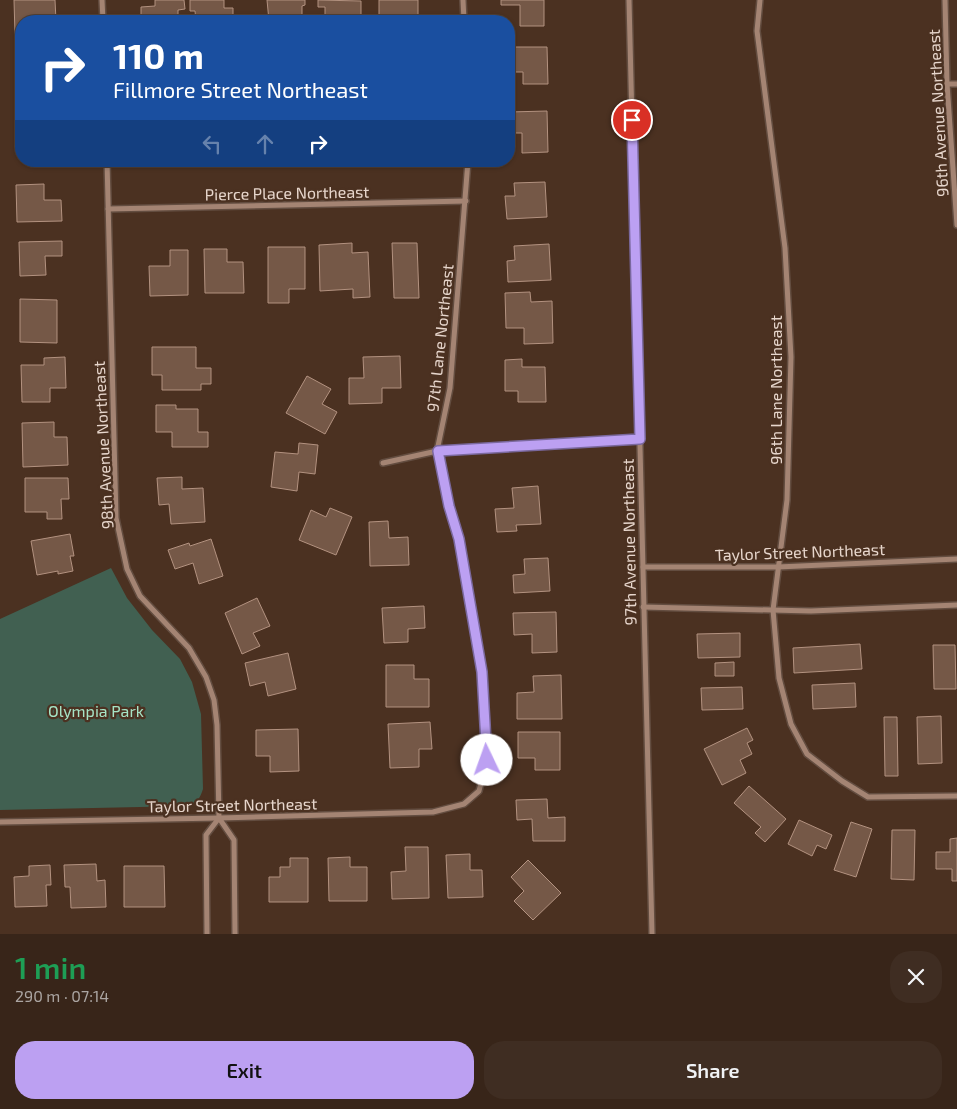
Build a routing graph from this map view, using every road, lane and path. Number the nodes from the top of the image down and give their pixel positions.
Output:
1 (102, 0) edge
2 (464, 0) edge
3 (629, 0) edge
4 (760, 0) edge
5 (945, 0) edge
6 (103, 15) edge
7 (464, 15) edge
8 (947, 84) junction
9 (957, 84) edge
10 (107, 167) edge
11 (468, 167) edge
12 (466, 201) junction
13 (108, 209) junction
14 (957, 225) edge
15 (640, 439) junction
16 (438, 451) junction
17 (383, 463) dead end
18 (957, 559) edge
19 (778, 566) junction
20 (643, 567) junction
21 (957, 605) edge
22 (644, 607) junction
23 (773, 610) junction
24 (957, 796) edge
25 (464, 804) joint
26 (219, 818) junction
27 (0, 822) edge
28 (207, 934) edge
29 (235, 934) edge
30 (652, 934) edge

1 - 6 street
2 - 7 street
3 - 15 street, 97th Avenue Northeast
4 - 19 street, 96th Lane Northeast
5 - 8 street, 96th Avenue Northeast
8 - 9 street
8 - 14 street, 96th Avenue Northeast
10 - 13 street, 98th Avenue Northeast
11 - 12 street, 97th Lane Northeast
12 - 13 street, Pierce Place Northeast
12 - 16 street, 97th Lane Northeast
13 - 26 street, 98th Avenue Northeast
15 - 16 street
15 - 20 street, 97th Avenue Northeast
16 - 17 street
16 - 25 street, 97th Lane Northeast
18 - 19 street, Taylor Street Northeast
19 - 20 street, Taylor Street Northeast
19 - 23 street, 96th Lane Northeast
20 - 22 street, 97th Avenue Northeast
21 - 23 street
22 - 23 street
22 - 30 street, 97th Avenue Northeast
23 - 24 street, 96th Lane Northeast
25 - 26 street, Taylor Street Northeast
26 - 27 street, Taylor Street Northeast
26 - 28 street
26 - 29 street

